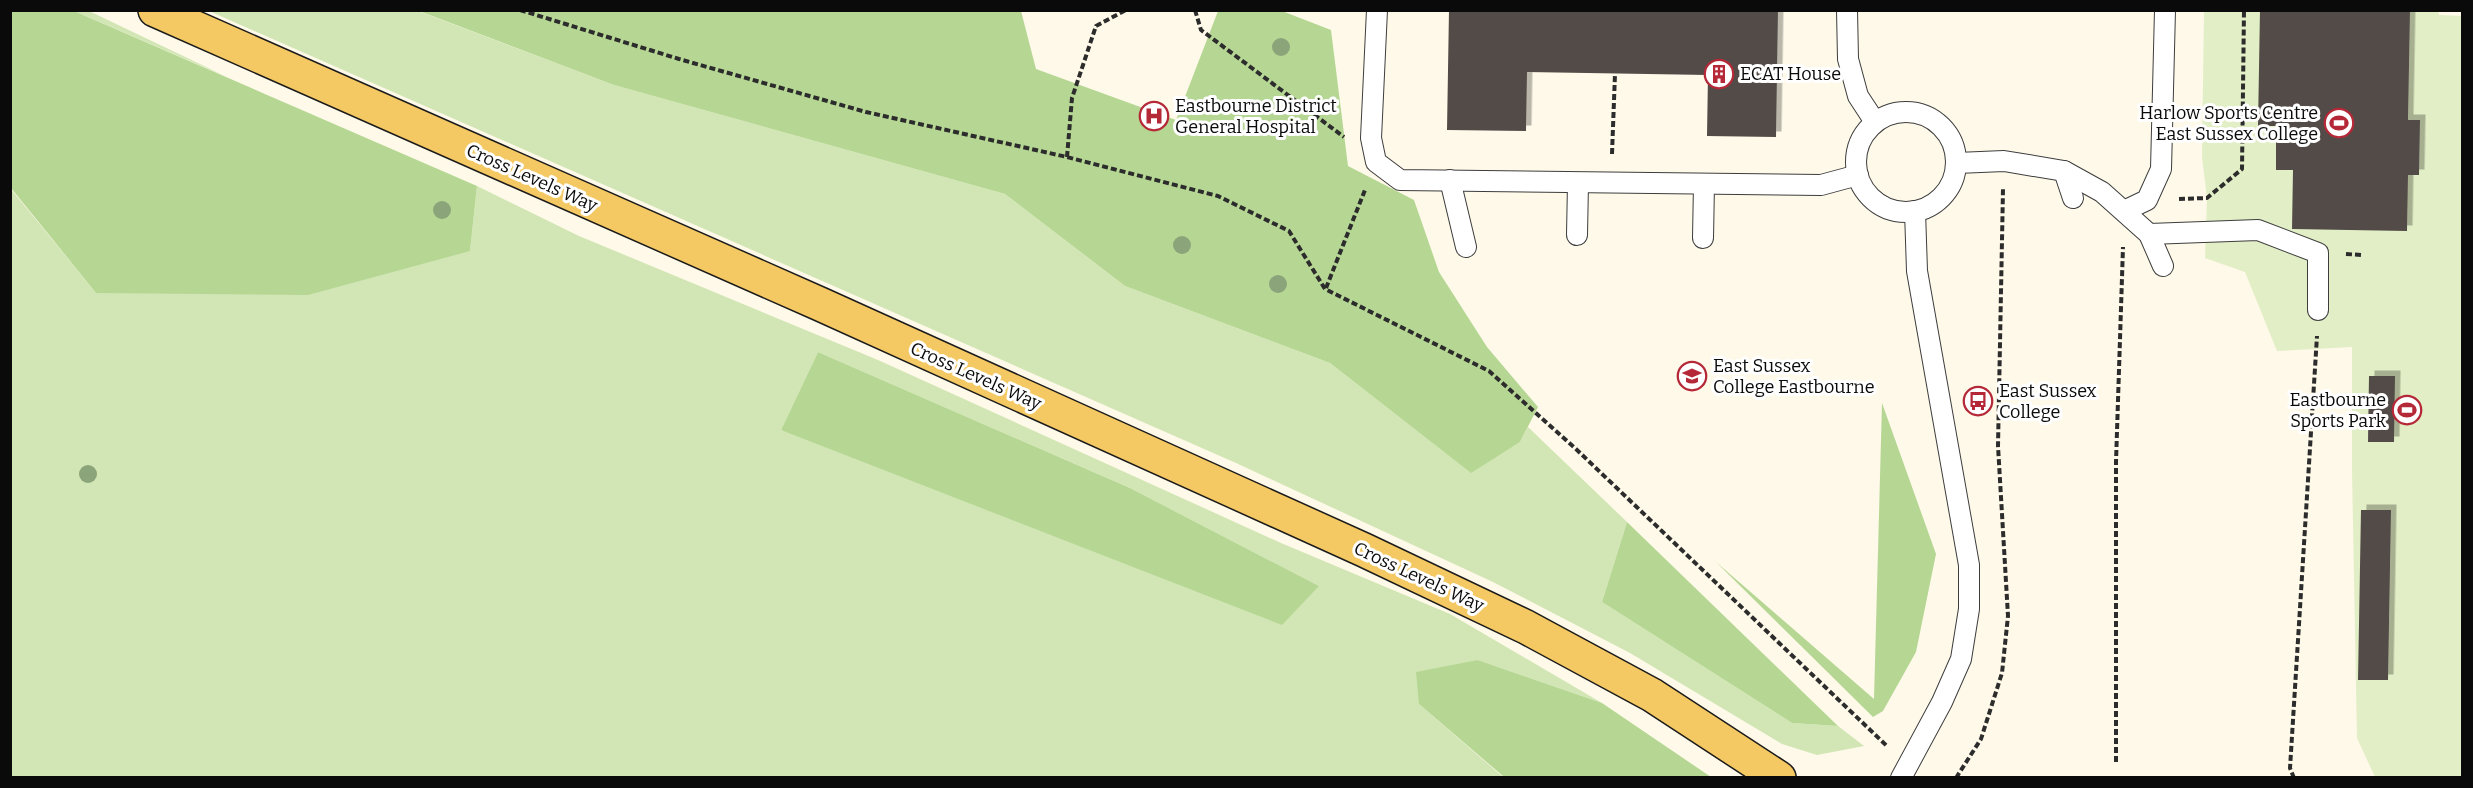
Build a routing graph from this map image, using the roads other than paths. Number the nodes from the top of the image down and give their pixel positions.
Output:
1 (155, 10) edge
2 (1377, 10) edge
3 (1847, 10) edge
4 (2165, 10) edge
5 (1875, 122) junction
6 (1957, 163) junction
7 (2064, 171) junction
8 (1858, 175) junction
9 (1450, 180) junction
10 (1578, 183) junction
11 (1704, 184) junction
12 (2073, 198) dead end
13 (1915, 212) junction
14 (2124, 212) junction
15 (1577, 234) dead end
16 (2149, 234) junction
17 (1703, 238) dead end
18 (1466, 247) dead end
19 (2163, 266) dead end
20 (2318, 310) road end
21 (1779, 777) edge
22 (1901, 777) edge

1 - 21 main road, Cross Levels Way
2 - 9 lane
3 - 5 lane
4 - 14 lane
5 - 6 lane
5 - 8 lane
6 - 7 lane
6 - 13 lane
7 - 12 lane
7 - 14 lane
8 - 11 lane
8 - 13 lane
9 - 10 lane
9 - 18 lane
10 - 11 lane
10 - 15 lane
11 - 17 lane
13 - 22 lane
14 - 16 lane
16 - 19 lane
16 - 20 lane

